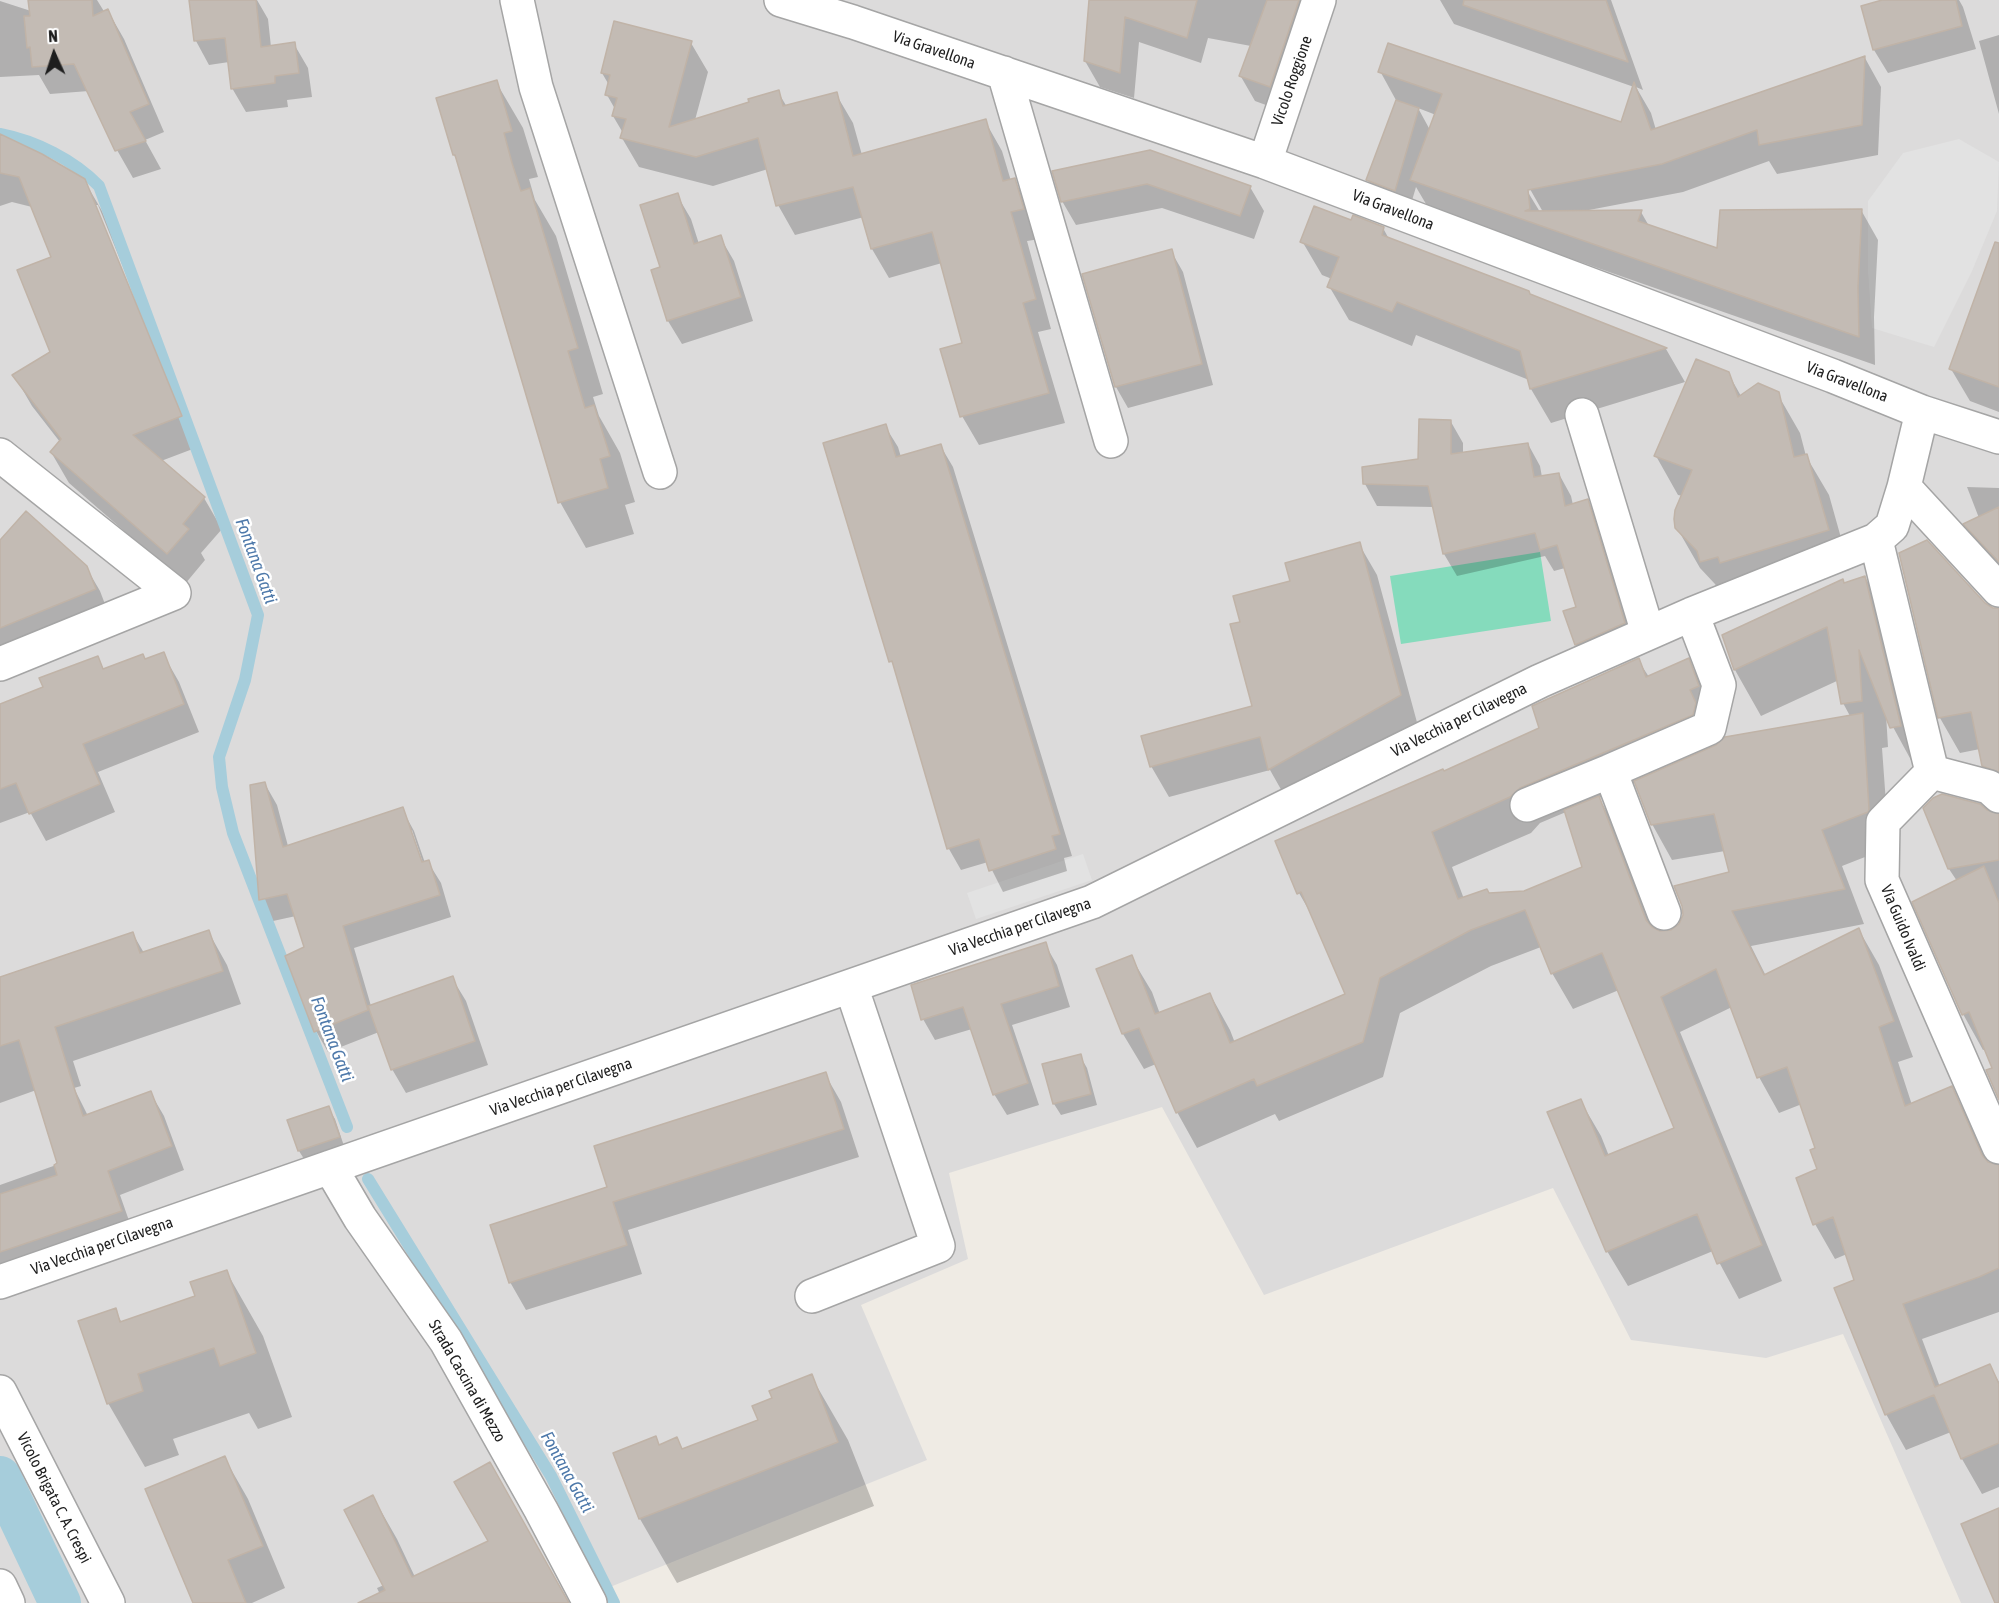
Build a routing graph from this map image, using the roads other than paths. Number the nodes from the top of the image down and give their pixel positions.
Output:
1 (518, 0) edge
2 (781, 0) edge
3 (1319, 0) edge
4 (853, 11) edge
5 (1004, 73) junction
6 (1265, 162) junction
7 (1922, 412) junction
8 (1582, 414) dead end
9 (1999, 437) edge
10 (1111, 441) dead end
11 (0, 455) edge
12 (660, 472) dead end
13 (1904, 487) junction
14 (1876, 540) junction
15 (1999, 590) edge
16 (1692, 614) junction
17 (1648, 633) junction
18 (0, 664) edge
19 (1610, 771) junction
20 (1932, 772) junction
21 (1999, 796) edge
22 (1527, 805) dead end
23 (1664, 913) dead end
24 (851, 986) junction
25 (1999, 1147) edge
26 (330, 1167) junction
27 (0, 1282) edge
28 (812, 1296) dead end
29 (0, 1392) edge
30 (0, 1586) edge
31 (8, 1603) edge
32 (108, 1603) edge
33 (590, 1603) edge

1 - 12 street
2 - 4 street, Via Gravellona
3 - 6 street, Vicolo Roggione
4 - 5 street, Via Gravellona
5 - 6 street, Via Gravellona
5 - 10 street
6 - 7 street, Via Gravellona
7 - 9 street, Via Gravellona
7 - 13 street, Via Vecchia per Cilavegna
8 - 17 street
11 - 18 street
13 - 14 street, Via Vecchia per Cilavegna
13 - 15 street
14 - 16 street, Via Vecchia per Cilavegna
14 - 20 street
16 - 17 street, Via Vecchia per Cilavegna
16 - 19 street
17 - 24 street, Via Vecchia per Cilavegna
19 - 22 street
19 - 23 street
20 - 21 street
20 - 25 street, Via Guido Ivaldi
24 - 26 street, Via Vecchia per Cilavegna
24 - 28 street
26 - 27 street, Via Vecchia per Cilavegna
26 - 33 street, Strada Cascina di Mezzo
29 - 32 street, Vicolo Brigata C. A. Crespi
30 - 31 street

